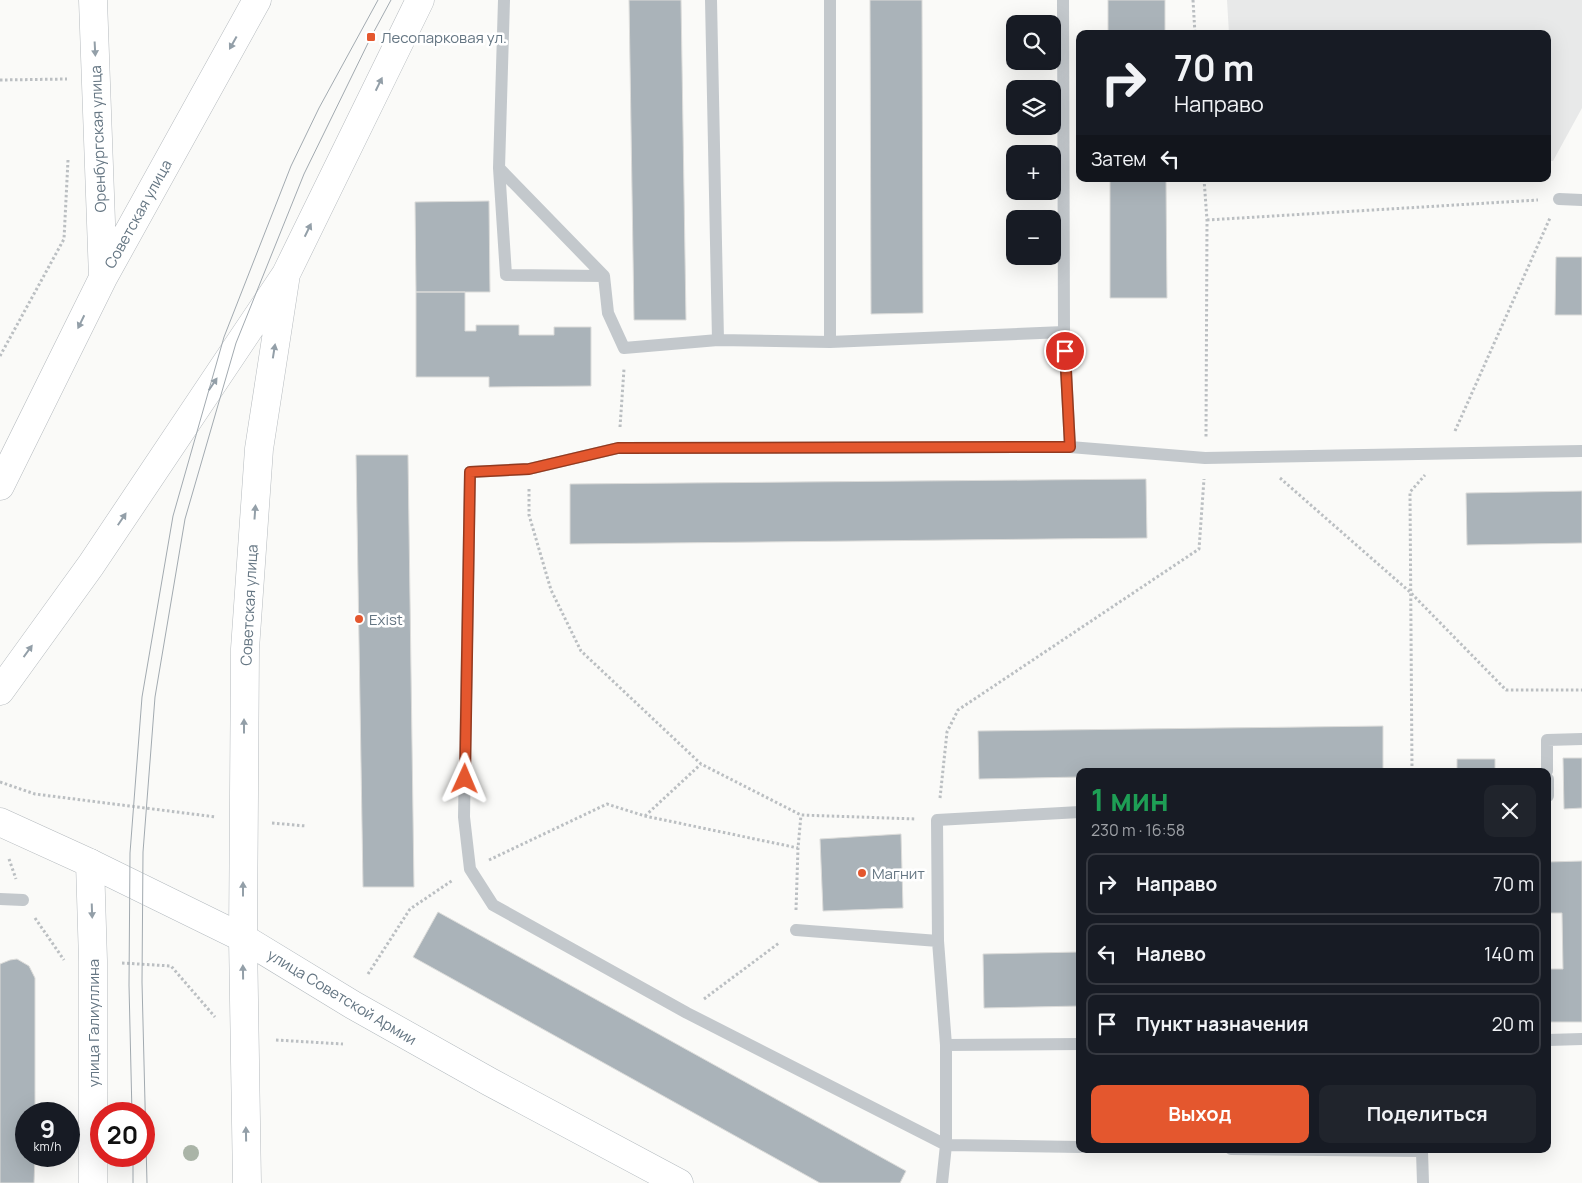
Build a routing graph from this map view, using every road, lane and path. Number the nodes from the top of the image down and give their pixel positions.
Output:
1 (93, 0) edge
2 (256, 0) edge
3 (420, 0) edge
4 (504, 0) edge
5 (711, 0) edge
6 (830, 0) edge
7 (1063, 0) edge
8 (1193, 0) edge
9 (1195, 30) edge
10 (0, 80) edge
11 (69, 88) dead end
12 (68, 159) dead end
13 (499, 168) junction
14 (1204, 182) edge
15 (1559, 199) junction
16 (1582, 200) edge
17 (1207, 220) junction
18 (286, 274) junction
19 (604, 276) junction
20 (103, 278) junction
21 (1064, 332) junction
22 (718, 340) junction
23 (830, 342) junction
24 (624, 348) junction
25 (0, 356) edge
26 (1070, 447) junction
27 (618, 448) junction
28 (1582, 451) edge
29 (1445, 454) junction
30 (1257, 457) junction
31 (1206, 458) junction
32 (529, 469) junction
33 (0, 486) edge
34 (1410, 592) junction
35 (1582, 690) edge
36 (0, 691) edge
37 (1582, 739) edge
38 (701, 764) junction
39 (1412, 768) edge
40 (1547, 768) edge
41 (0, 782) edge
42 (1076, 812) edge
43 (801, 815) junction
44 (645, 816) junction
45 (244, 820) junction
46 (937, 820) junction
47 (0, 822) edge
48 (306, 826) dead end
49 (798, 848) junction
50 (90, 862) junction
51 (470, 869) junction
52 (0, 899) edge
53 (23, 900) joint
54 (796, 930) junction
55 (243, 938) junction
56 (938, 941) junction
57 (64, 960) dead end
58 (121, 963) dead end
59 (368, 974) dead end
60 (687, 1012) junction
61 (219, 1022) dead end
62 (1582, 1039) edge
63 (276, 1040) dead end
64 (1551, 1040) edge
65 (344, 1044) dead end
66 (1076, 1044) edge
67 (946, 1046) junction
68 (946, 1145) junction
69 (1076, 1147) edge
70 (1422, 1153) edge
71 (93, 1183) edge
72 (247, 1183) edge
73 (679, 1183) edge
74 (942, 1183) edge
75 (1423, 1183) edge

1 -> 20 main road, Оренбургская улица
2 -> 20 main road, Советская улица
18 -> 3 main road, Советская улица
4 - 13 lane
5 - 22 lane
6 - 23 lane
7 - 21 lane
8 - 9 path
10 - 11 path
12 - 25 path
13 - 19 lane
13 - 19 lane
14 - 17 path
15 - 16 lane
15 - 17 path
15 - 29 path
17 - 31 path
36 -> 18 main road, Советская улица
45 -> 18 main road, Советская улица
19 - 24 lane
20 -> 33 main road, Советская улица
21 - 23 lane
21 - 26 lane
22 - 23 lane
22 - 24 lane
24 - 27 path
26 - 27 lane
26 - 31 lane
27 - 32 lane
28 - 29 lane
29 - 30 lane
29 - 34 path
30 - 31 lane
30 - 34 path
31 - 46 path
32 - 38 path
32 - 51 lane
34 - 35 path
34 - 39 path
37 - 40 lane
38 - 43 path
38 - 44 path
41 - 45 path
42 - 46 lane
43 - 46 path
43 - 49 path
44 - 49 path
44 - 51 path
45 - 48 path
55 -> 45 main road, Советская улица
46 - 56 lane
47 - 50 main road, улица Советской Армии
49 - 54 path
50 - 55 main road, улица Советской Армии
50 -> 71 main road, улица Галиуллина
51 - 59 path
51 - 60 lane
52 - 53 lane
53 - 57 path
54 - 56 lane
54 - 60 path
72 -> 55 main road
55 - 73 main road, улица Советской Армии
56 - 67 lane
58 - 61 path
60 - 68 lane
62 - 64 lane
63 - 65 path
66 - 67 lane
67 - 68 lane
68 - 69 lane
68 - 74 lane
70 - 75 lane

